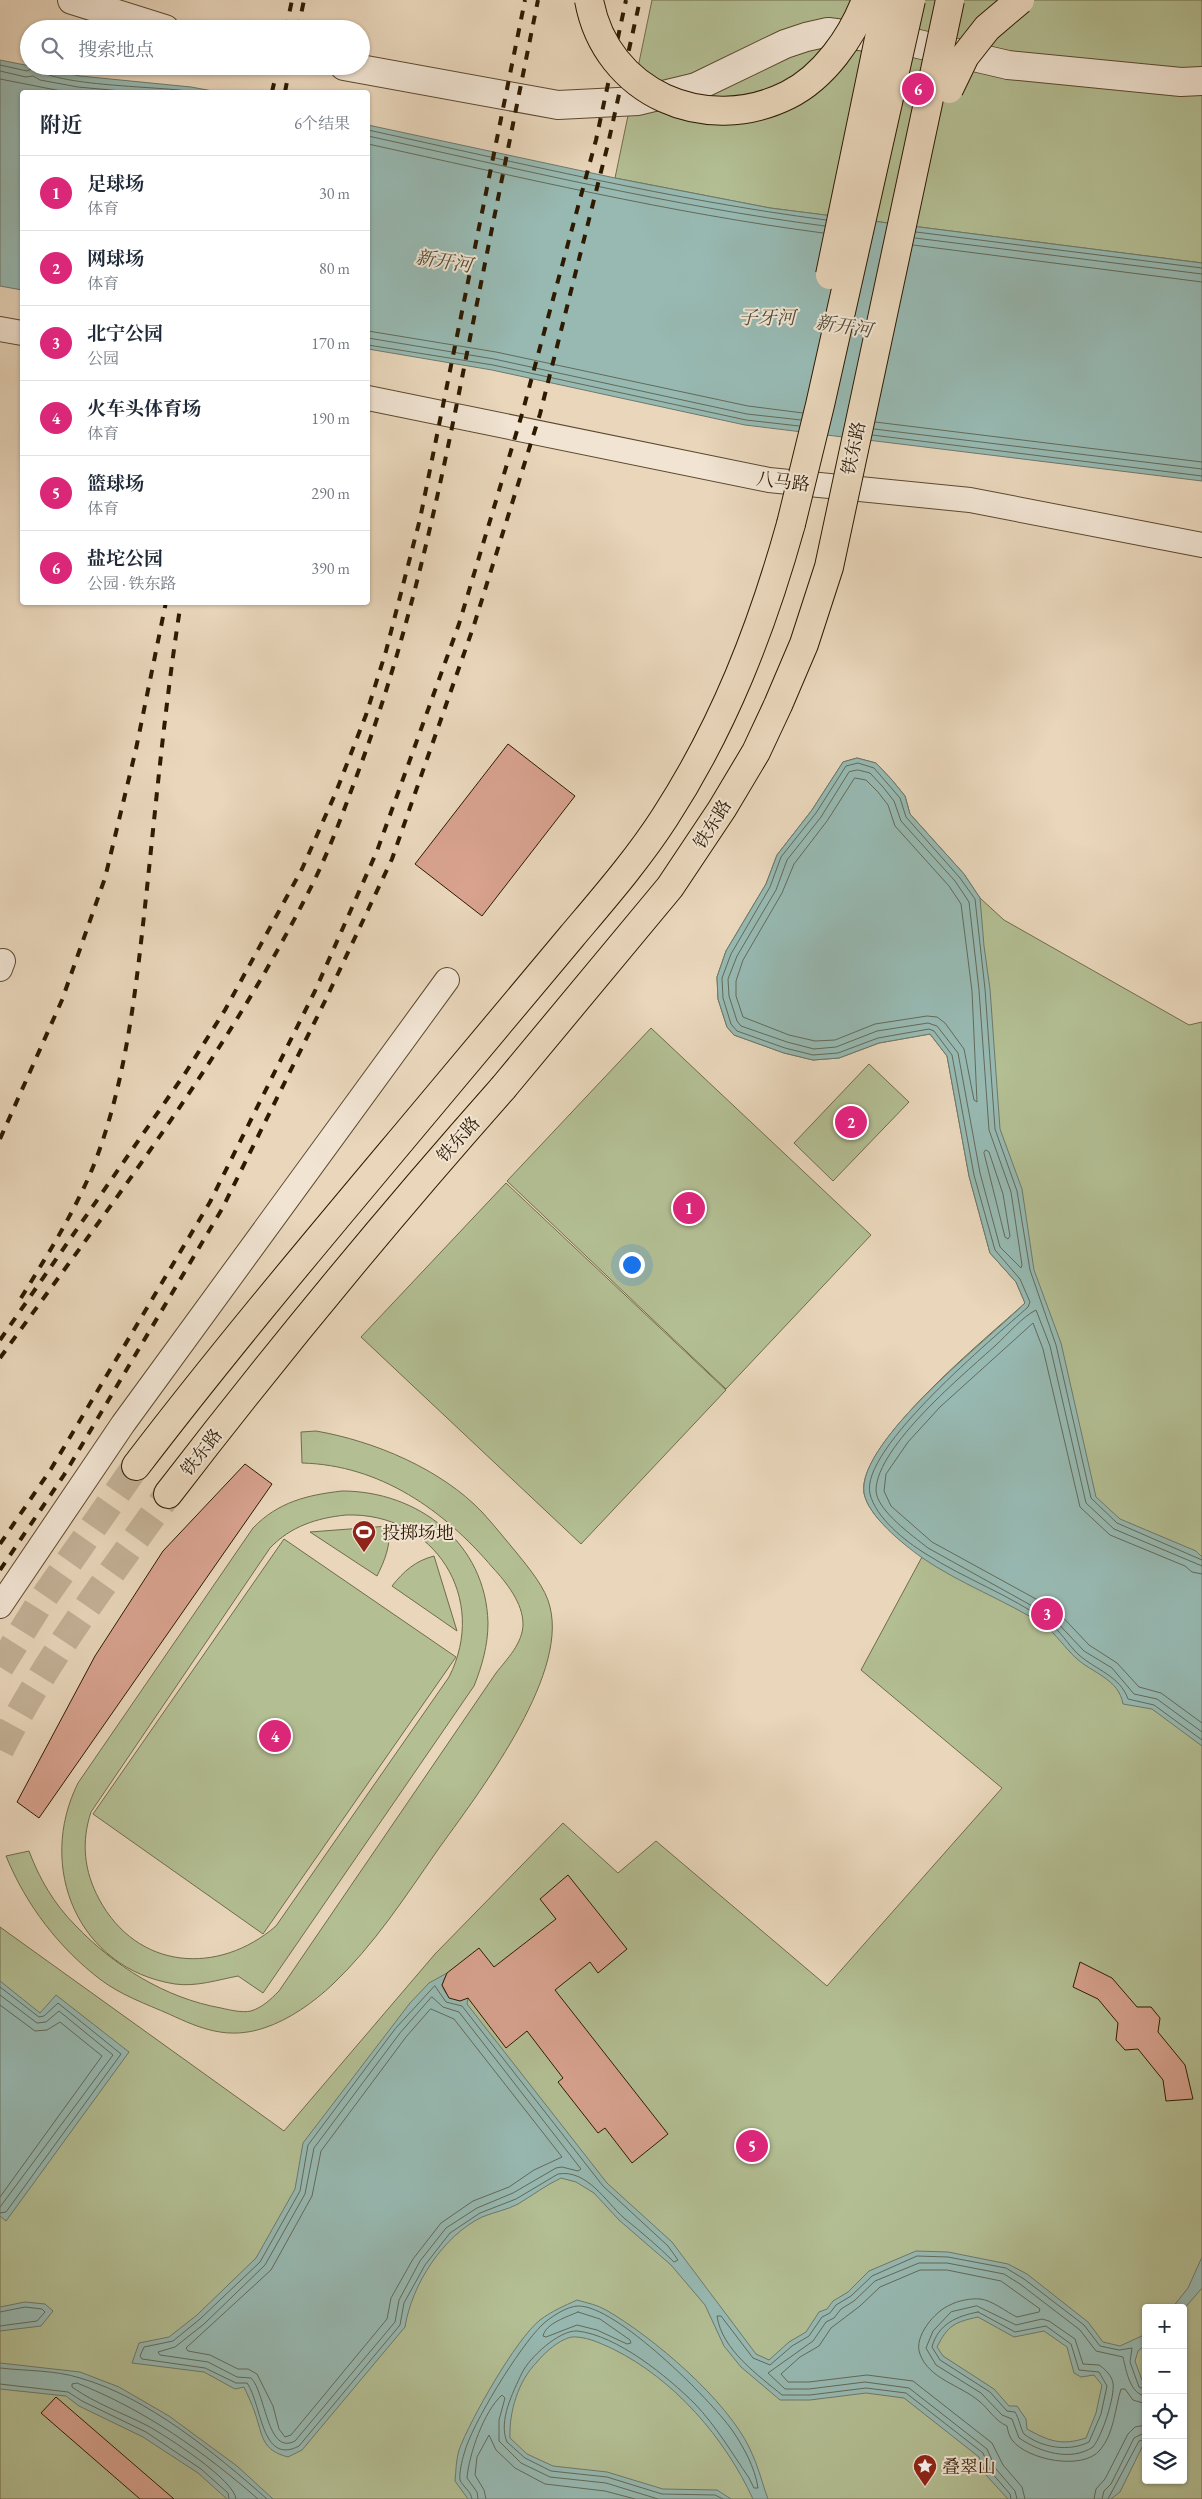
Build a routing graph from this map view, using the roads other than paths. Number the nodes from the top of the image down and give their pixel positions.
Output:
1 (72, 0) edge
2 (589, 0) edge
3 (866, 0) edge
4 (887, 0) edge
5 (911, 0) edge
6 (950, 0) edge
7 (969, 0) edge
8 (1020, 0) edge
9 (137, 20) edge
10 (370, 71) edge
11 (1202, 81) edge
12 (949, 89) junction
13 (0, 329) edge
14 (20, 333) edge
15 (370, 398) edge
16 (791, 524) junction
17 (1202, 545) edge
18 (829, 567) junction
19 (447, 980) dead end
20 (136, 1466) tunnel mouth
21 (168, 1494) tunnel mouth
22 (0, 1606) edge

1 - 9 street
2 - 3 highway, bridge
4 - 16 highway, bridge
5 - 16 highway, bridge
6 - 18 highway, 铁东路, bridge
7 - 12 highway, bridge
8 - 12 highway, bridge
10 - 11 street
12 - 18 highway, bridge
13 - 14 street
15 - 17 street, 八马路
16 - 20 highway
18 - 21 highway, 铁东路, bridge
19 - 22 street

